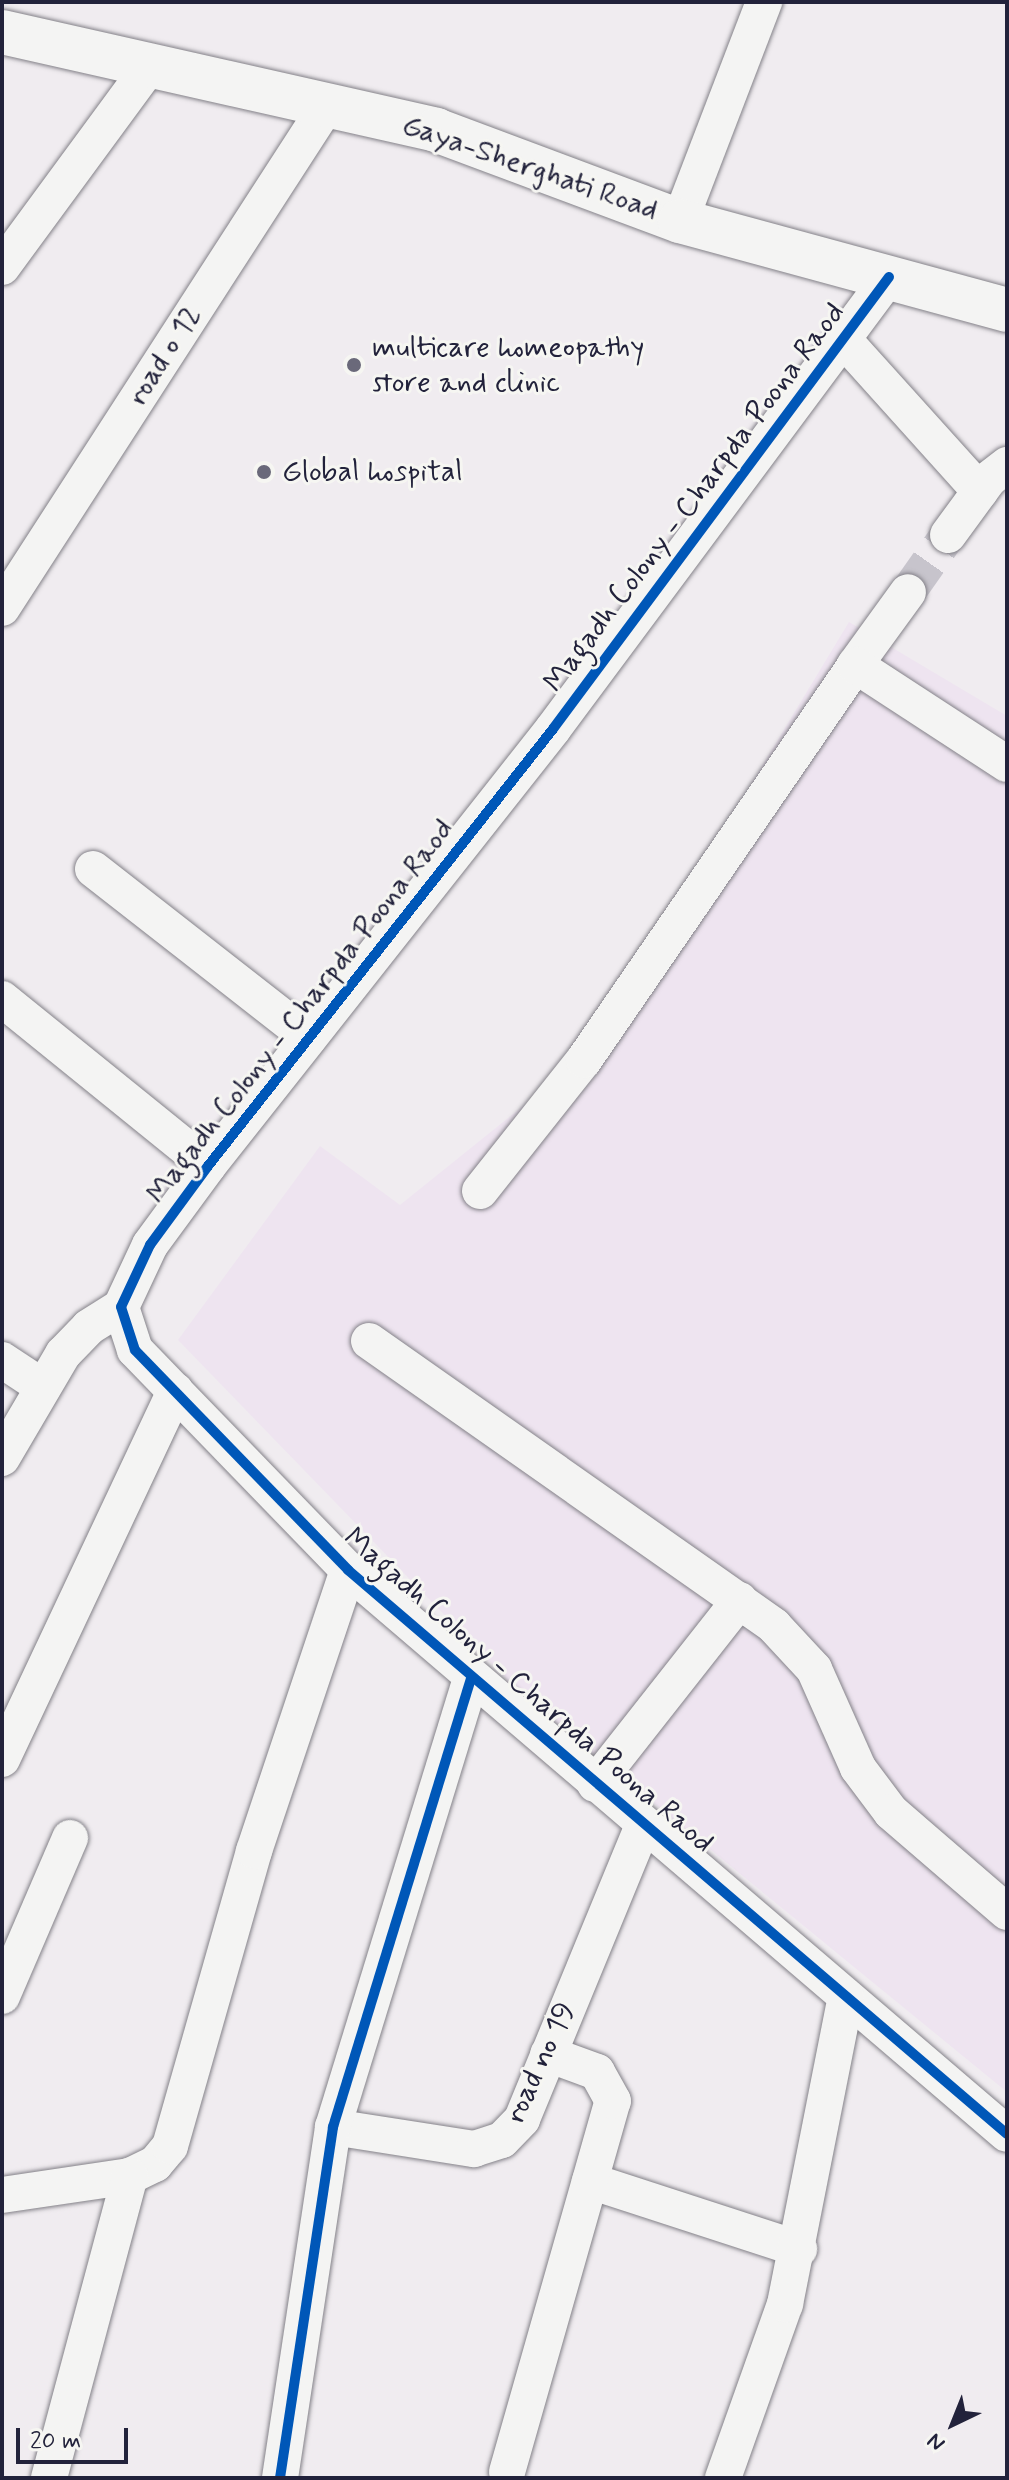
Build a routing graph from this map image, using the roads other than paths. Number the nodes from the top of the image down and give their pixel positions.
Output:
1 (764, 2) edge
2 (2, 32) edge
3 (152, 63) junction
4 (327, 105) junction
5 (680, 221) junction
6 (2, 267) edge
7 (889, 277) junction
8 (1007, 310) edge
9 (843, 339) junction
10 (1007, 465) edge
11 (980, 491) junction
12 (948, 535) tunnel mouth
13 (908, 592) tunnel mouth
14 (2, 608) edge
15 (855, 665) junction
16 (1007, 764) edge
17 (93, 869) dead end
18 (2, 999) edge
19 (309, 1038) junction
20 (208, 1166) junction
21 (480, 1191) dead end
22 (121, 1307) junction
23 (369, 1341) dead end
24 (2, 1360) edge
25 (43, 1387) junction
26 (175, 1391) junction
27 (2, 1458) edge
28 (348, 1570) junction
29 (740, 1600) junction
30 (471, 1679) junction
31 (2, 1759) edge
32 (595, 1784) junction
33 (643, 1825) junction
34 (70, 1838) dead end
35 (1007, 1912) edge
36 (2, 1996) edge
37 (846, 1997) junction
38 (548, 2054) junction
39 (333, 2127) junction
40 (1007, 2134) edge
41 (130, 2176) junction
42 (590, 2181) junction
43 (2, 2195) edge
44 (799, 2249) junction
45 (507, 2472) dead end
46 (293, 2474) edge
47 (49, 2478) edge
48 (723, 2478) edge

1 - 5 street
2 - 3 main road, Gaya-Sherghati Road
3 - 4 main road, Gaya-Sherghati Road
3 - 6 street
4 - 5 main road, Gaya-Sherghati Road
4 - 14 street, road o 12
5 - 7 main road, Gaya-Sherghati Road
7 - 8 main road, Gaya-Sherghati Road
7 - 9 street, Magadh Colony - Charpda Poona Raod
9 - 11 street
9 - 19 street, Magadh Colony - Charpda Poona Raod
10 - 11 street
11 - 12 street
13 - 15 street
15 - 16 street
15 - 21 street
17 - 19 street
18 - 20 street
19 - 20 street, Magadh Colony - Charpda Poona Raod
20 - 22 street, Magadh Colony - Charpda Poona Raod
22 - 25 street
22 - 26 street, Magadh Colony - Charpda Poona Raod
23 - 29 street
24 - 25 street
25 - 27 street
26 - 28 street, Magadh Colony - Charpda Poona Raod
26 - 31 street
28 - 30 street, Magadh Colony - Charpda Poona Raod
28 - 41 street
29 - 32 street
29 - 35 street
30 - 32 street, Magadh Colony - Charpda Poona Raod
30 - 39 street
32 - 33 street, Magadh Colony - Charpda Poona Raod
33 - 37 street, Magadh Colony - Charpda Poona Raod
33 - 38 street, road no 19
34 - 36 street
37 - 40 street, Magadh Colony - Charpda Poona Raod
37 - 44 street
38 - 39 street, road no 19
38 - 42 street
39 - 46 street
41 - 43 street
41 - 47 street
42 - 44 street
42 - 45 street
44 - 48 street

